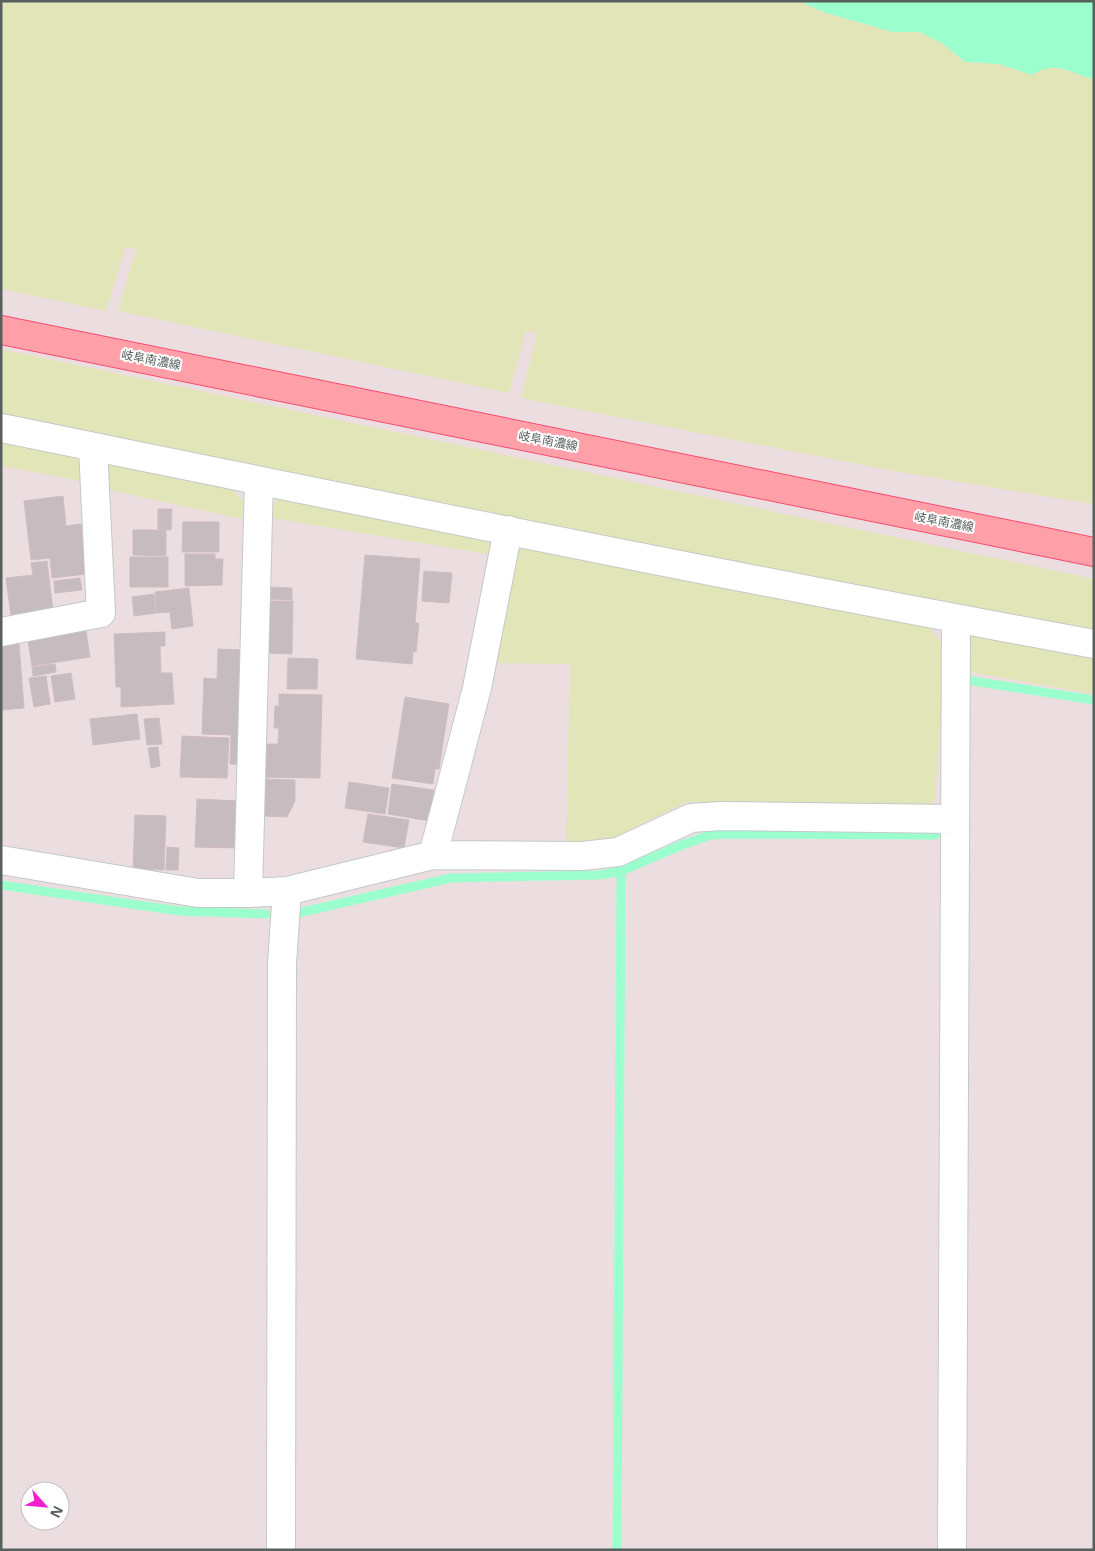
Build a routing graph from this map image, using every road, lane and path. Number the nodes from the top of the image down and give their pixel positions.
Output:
1 (1, 330) edge
2 (1, 428) edge
3 (93, 447) junction
4 (259, 481) junction
5 (508, 530) junction
6 (1094, 552) edge
7 (956, 619) junction
8 (1, 632) edge
9 (1094, 644) edge
10 (954, 819) junction
11 (433, 855) junction
12 (1, 860) edge
13 (287, 891) junction
14 (248, 893) junction
15 (281, 1550) edge
16 (952, 1550) edge

1 - 6 main road, 岐阜南濃線
2 - 3 street
3 - 4 street
3 - 8 street
4 - 5 street
4 - 14 street
5 - 7 street
5 - 11 street
7 - 9 street
7 - 10 street
10 - 11 street
10 - 16 street
11 - 13 street
12 - 14 street
13 - 14 street
13 - 15 street

